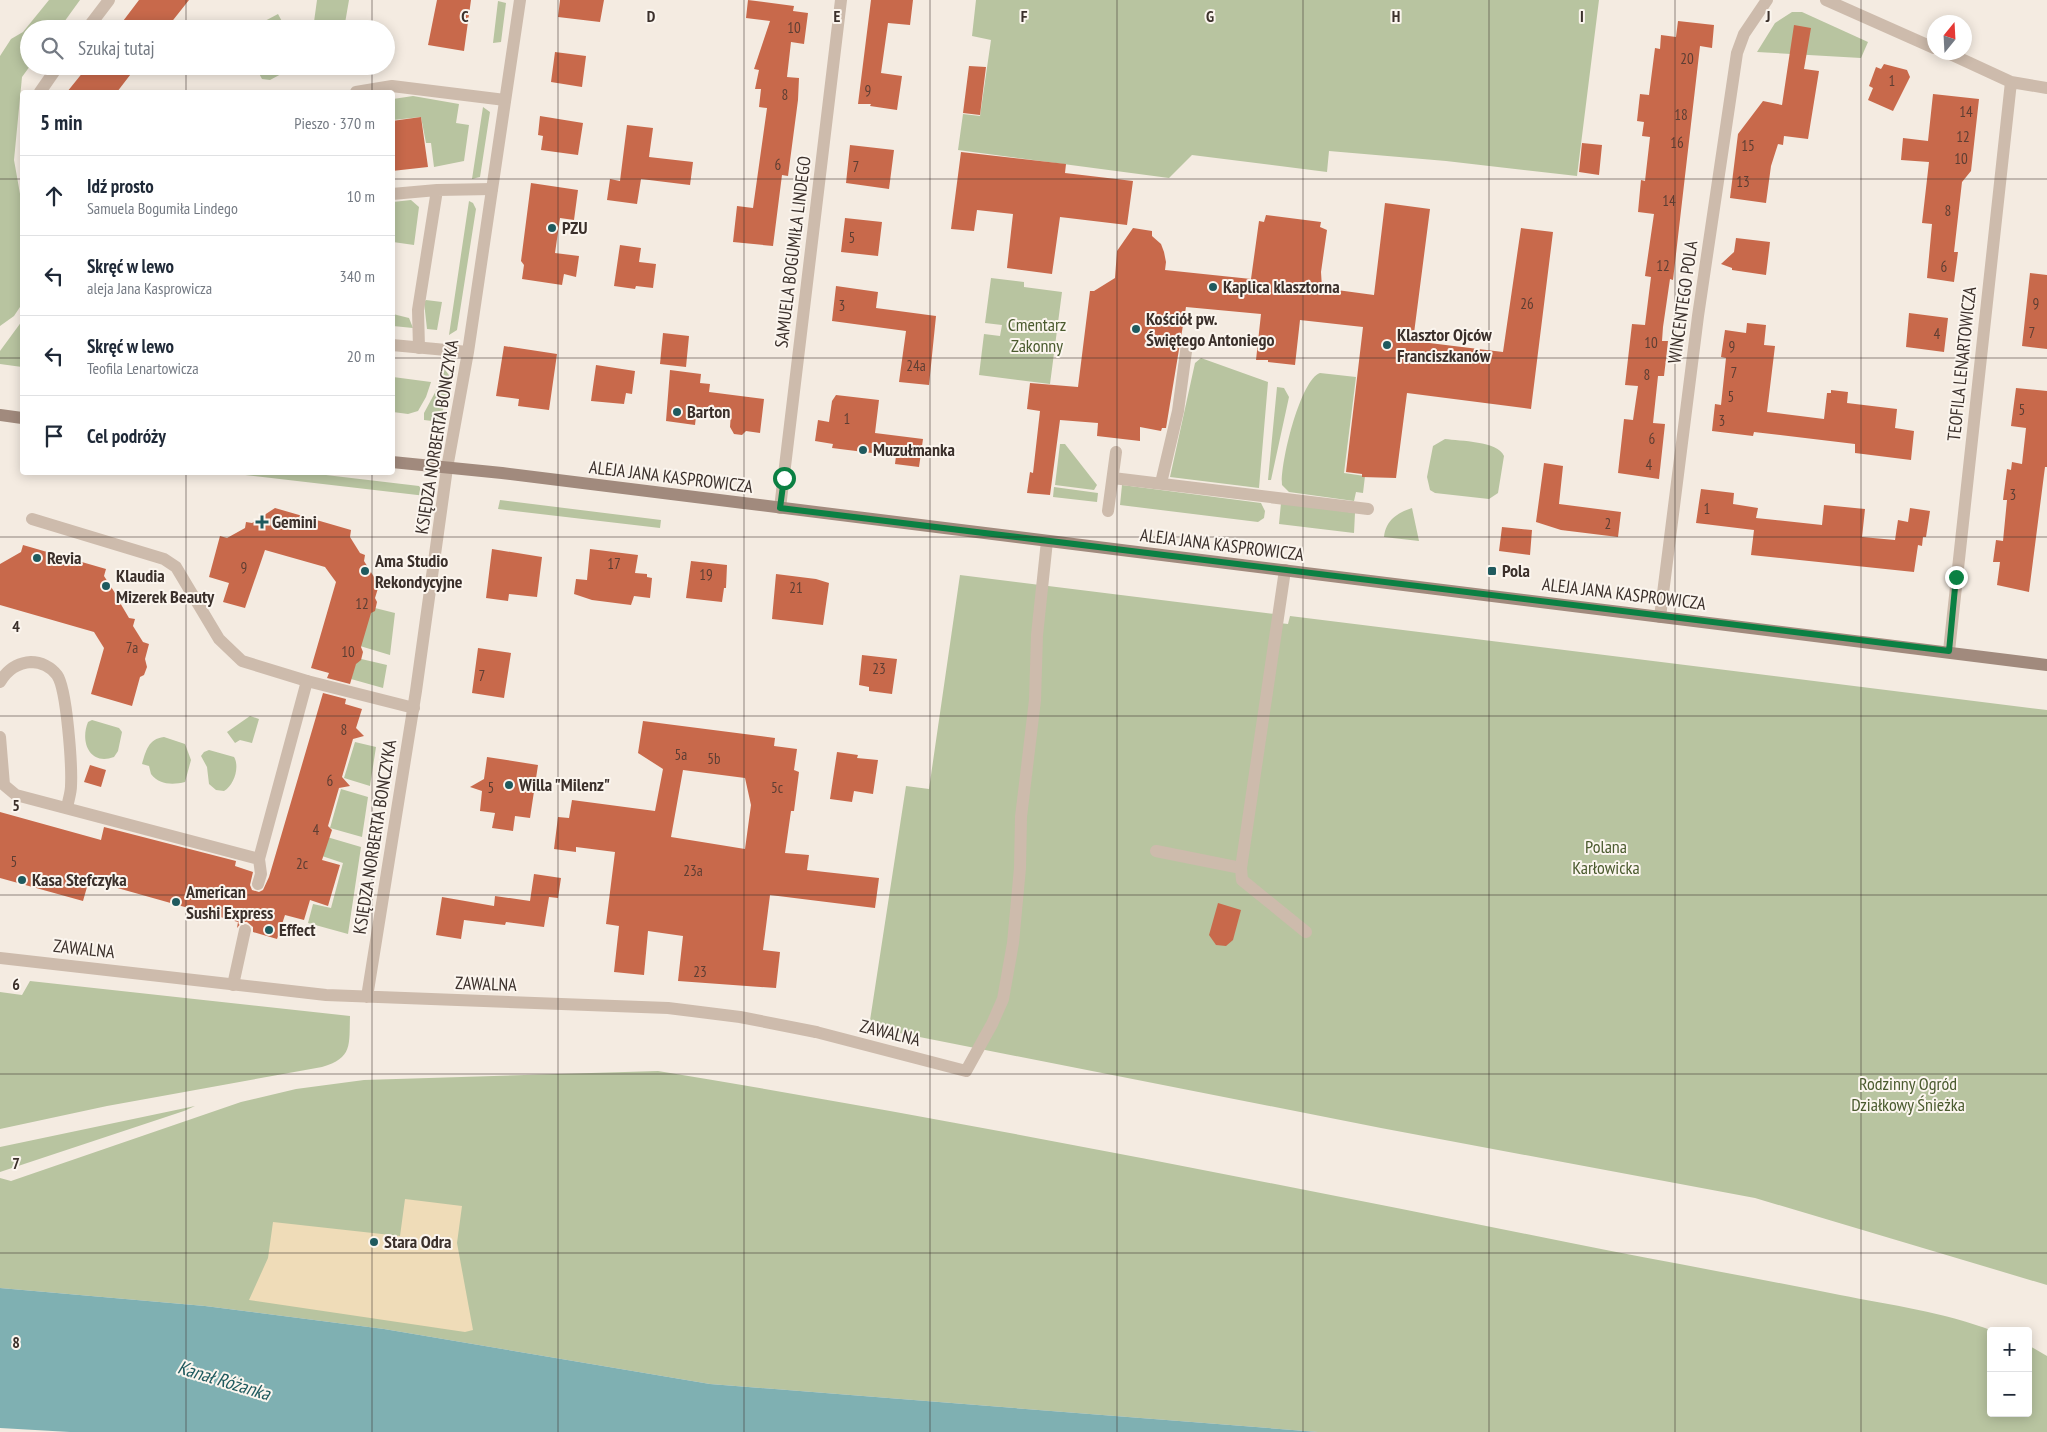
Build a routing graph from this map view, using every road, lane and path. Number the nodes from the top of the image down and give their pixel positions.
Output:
1 (109, 0) edge
2 (520, 0) edge
3 (840, 0) edge
4 (1767, 0) edge
5 (1826, 0) edge
6 (94, 20) edge
7 (1927, 45) edge
8 (1963, 60) edge
9 (52, 75) edge
10 (2011, 82) junction
11 (2047, 88) edge
12 (41, 90) edge
13 (368, 90) edge
14 (505, 100) junction
15 (492, 188) junction
16 (437, 190) junction
17 (395, 194) edge
18 (1187, 344) dead end
19 (395, 345) edge
20 (419, 348) junction
21 (468, 352) junction
22 (0, 415) edge
23 (20, 418) edge
24 (1116, 452) dead end
25 (395, 462) edge
26 (447, 468) junction
27 (1113, 478) junction
28 (1161, 483) junction
29 (780, 508) junction
30 (1368, 508) dead end
31 (1108, 510) dead end
32 (32, 519) dead end
33 (1047, 541) junction
34 (1286, 570) junction
35 (1660, 617) junction
36 (1949, 651) junction
37 (2047, 665) edge
38 (307, 681) junction
39 (0, 682) edge
40 (414, 708) junction
41 (0, 737) edge
42 (2, 788) edge
43 (67, 808) junction
44 (1156, 851) dead end
45 (260, 858) junction
46 (1241, 868) junction
47 (258, 884) dead end
48 (245, 930) dead end
49 (1306, 932) dead end
50 (0, 958) edge
51 (233, 985) junction
52 (367, 997) junction

1 - 6 street
2 - 14 street, KSIĘDZA NORBERTA BONCZYKA
3 - 29 street, SAMUELA BOGUMIŁA LINDEGO
4 - 35 street, WINCENTEGO POLA
5 - 7 street
8 - 10 street
9 - 12 street
10 - 11 street
10 - 36 street, TEOFILA LENARTOWICZA
13 - 14 street
14 - 15 street, KSIĘDZA NORBERTA BONCZYKA
15 - 16 street
15 - 21 street, KSIĘDZA NORBERTA BONCZYKA
16 - 17 street
16 - 20 street
18 - 28 street
19 - 20 street
20 - 21 street
21 - 26 street, KSIĘDZA NORBERTA BONCZYKA
22 - 23 street
24 - 27 street
25 - 26 street, ALEJA JANA KASPROWICZA
26 - 29 street, ALEJA JANA KASPROWICZA
26 - 40 street, KSIĘDZA NORBERTA BONCZYKA
27 - 28 street
27 - 31 street
28 - 30 street
29 - 33 street, ALEJA JANA KASPROWICZA
32 - 38 street
33 - 34 street, ALEJA JANA KASPROWICZA
33 - 52 street, ZAWALNA
34 - 35 street, ALEJA JANA KASPROWICZA
34 - 46 street
35 - 36 street, ALEJA JANA KASPROWICZA
36 - 37 street, ALEJA JANA KASPROWICZA
38 - 40 street
38 - 45 street
39 - 43 street
40 - 52 street, KSIĘDZA NORBERTA BONCZYKA
41 - 42 street
42 - 43 street
43 - 45 street
44 - 46 street
45 - 47 street
46 - 49 street
48 - 51 street
50 - 51 street, ZAWALNA
51 - 52 street, ZAWALNA

